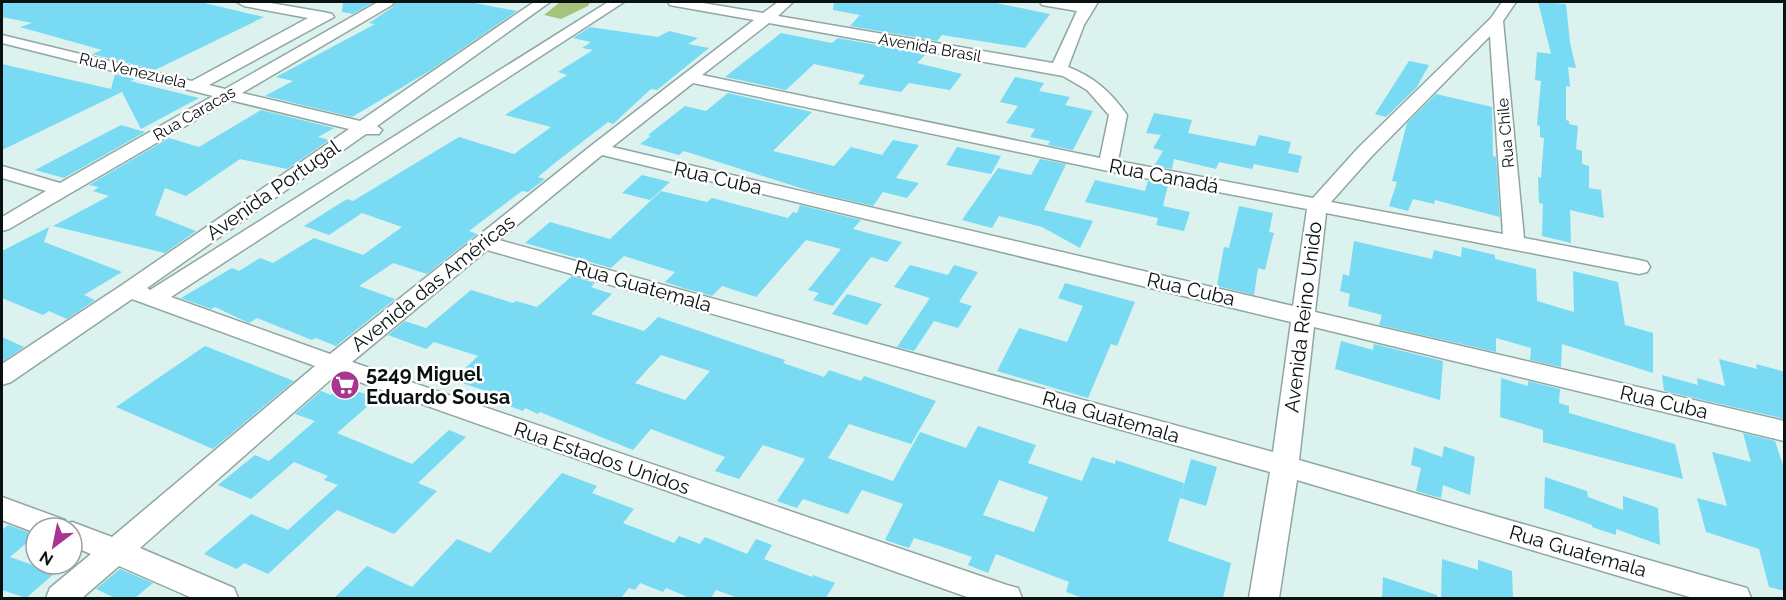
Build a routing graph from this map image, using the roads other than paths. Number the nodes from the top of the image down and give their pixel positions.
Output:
1 (244, 2) edge
2 (387, 2) edge
3 (543, 2) edge
4 (616, 2) edge
5 (675, 2) edge
6 (786, 2) edge
7 (1047, 2) edge
8 (1509, 2) edge
9 (1088, 5) edge
10 (323, 16) junction
11 (765, 19) junction
12 (1496, 21) junction
13 (352, 22) junction
14 (2, 39) edge
15 (1059, 69) junction
16 (692, 78) junction
17 (197, 85) junction
18 (229, 93) junction
19 (364, 128) junction
20 (403, 138) junction
21 (598, 149) junction
22 (1108, 165) junction
23 (2, 172) edge
24 (63, 190) junction
25 (1317, 206) junction
26 (2, 225) edge
27 (484, 242) junction
28 (1514, 244) junction
29 (1639, 267) dead end
30 (141, 294) junction
31 (1303, 316) junction
32 (333, 364) junction
33 (2, 376) edge
34 (1785, 431) edge
35 (1285, 466) junction
36 (2, 508) edge
37 (24, 516) edge
38 (84, 539) edge
39 (117, 551) junction
40 (61, 598) edge
41 (223, 598) edge
42 (1007, 598) edge
43 (1264, 598) edge
44 (1736, 598) edge

1 - 10 street
2 - 13 street, Rua Caracas
3 - 19 street, Avenida Portugal
4 - 20 street
5 - 11 street, Avenida Brasil
6 - 11 street, Avenida das Américas
7 - 9 street
8 - 12 street, Avenida Reino Unido
9 - 15 street
10 - 13 street
10 - 17 street
11 - 15 street, Avenida Brasil
11 - 16 street, Avenida das Américas
12 - 25 street, Avenida Reino Unido
12 - 28 street, Rua Chile
13 - 18 street, Rua Caracas
14 - 17 street, Rua Venezuela
15 - 22 street, Avenida Brasil
16 - 21 street, Avenida das Américas
16 - 22 street, Rua Canadá
17 - 18 street, Rua Venezuela
18 - 19 street, Rua Venezuela
18 - 24 street, Rua Caracas
19 - 20 street, Rua Venezuela
19 - 30 street, Avenida Portugal
20 - 30 street
21 - 27 street, Avenida das Américas
21 - 31 street, Rua Cuba
22 - 25 street, Rua Canadá
23 - 24 street
24 - 26 street, Rua Caracas
25 - 28 street, Rua Canadá
25 - 31 street, Avenida Reino Unido
27 - 32 street, Avenida das Américas
27 - 35 street, Rua Guatemala
28 - 29 street, Rua Canadá
30 - 32 street, Rua Estados Unidos
30 - 33 street, Avenida Portugal
31 - 34 street, Rua Cuba
31 - 35 street, Avenida Reino Unido
32 - 39 street, Avenida das Américas
32 - 42 street, Rua Estados Unidos
35 - 43 street, Avenida Reino Unido
35 - 44 street, Rua Guatemala
36 - 37 street
38 - 39 street
39 - 40 street, Avenida das Américas
39 - 41 street

